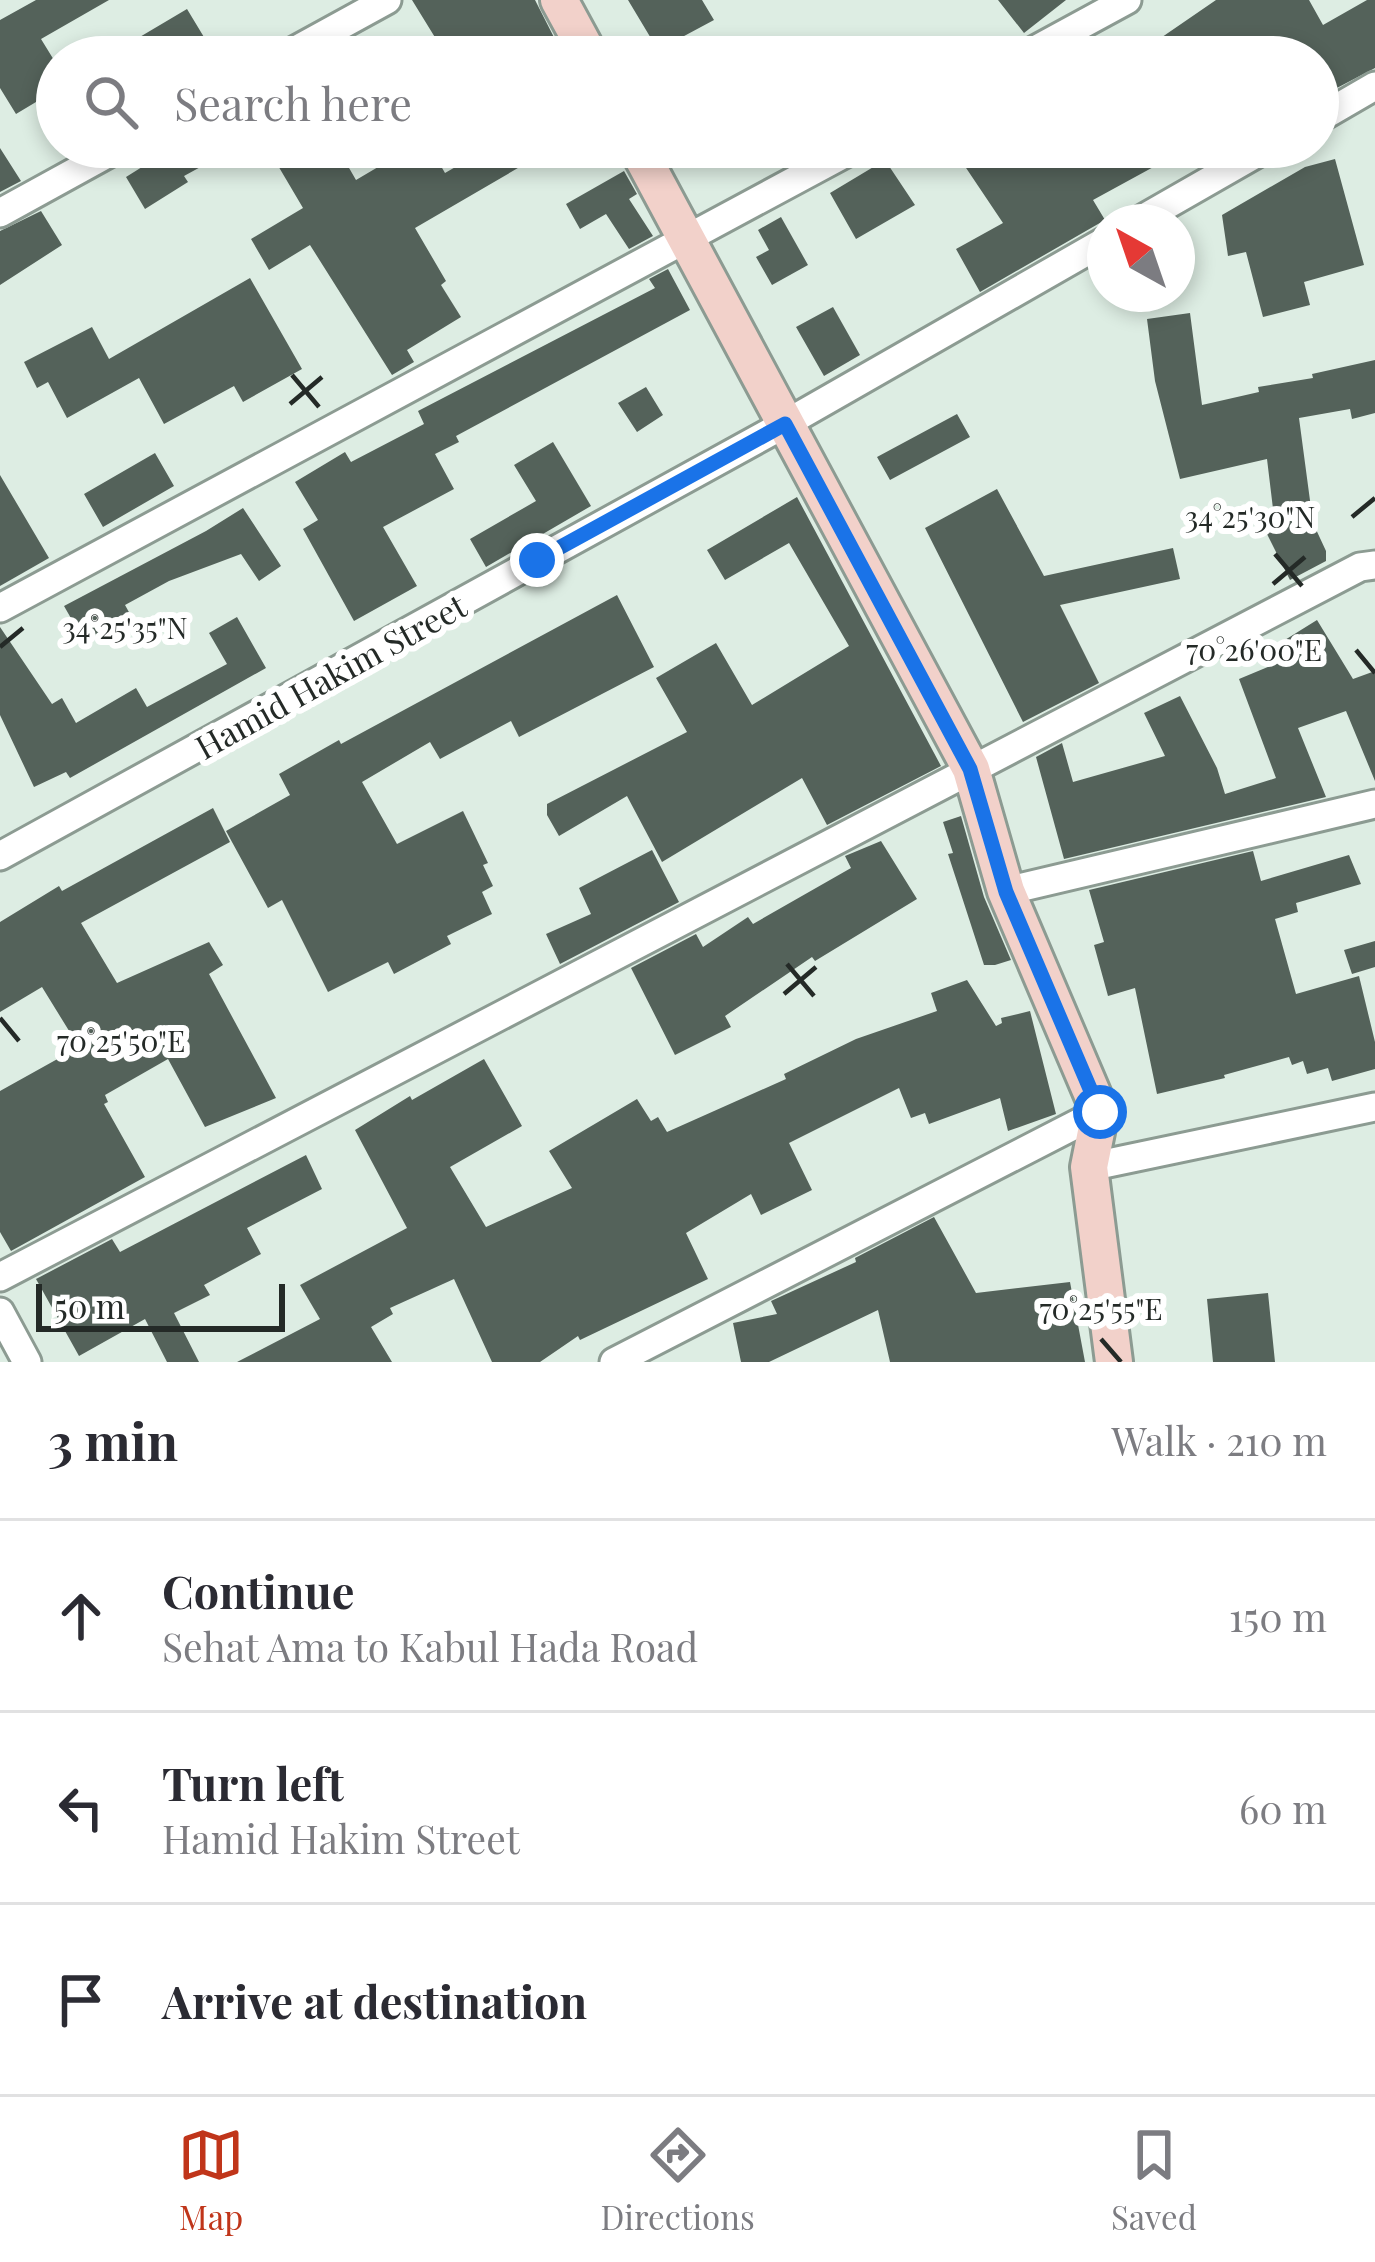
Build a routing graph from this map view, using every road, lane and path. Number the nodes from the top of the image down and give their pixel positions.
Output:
1 (387, 0) edge
2 (560, 0) edge
3 (1126, 0) edge
4 (321, 36) edge
5 (579, 36) edge
6 (1060, 36) edge
7 (1375, 86) edge
8 (1339, 106) edge
9 (82, 168) edge
10 (649, 168) edge
11 (819, 168) edge
12 (1232, 168) edge
13 (1169, 204) edge
14 (0, 213) edge
15 (687, 240) junction
16 (1087, 251) edge
17 (785, 424) junction
18 (1375, 566) edge
19 (0, 608) edge
20 (970, 769) junction
21 (1375, 804) edge
22 (0, 856) edge
23 (1006, 892) junction
24 (1375, 1107) edge
25 (1100, 1112) junction
26 (1089, 1168) junction
27 (0, 1277) edge
28 (0, 1312) edge
29 (26, 1362) edge
30 (614, 1362) edge
31 (1114, 1362) edge

1 - 4 street
2 - 5 main road
3 - 6 street
7 - 8 street
9 - 14 street
10 - 15 main road
11 - 15 street
12 - 13 street
15 - 17 main road
15 - 19 street
16 - 17 street, Hamid Hakim Street
17 - 20 main road
17 - 22 street, Hamid Hakim Street
18 - 20 street
20 - 23 main road
20 - 27 street
21 - 23 street
23 - 25 main road
24 - 26 street
25 - 26 main road
25 - 30 street
26 - 31 main road
28 - 29 street

